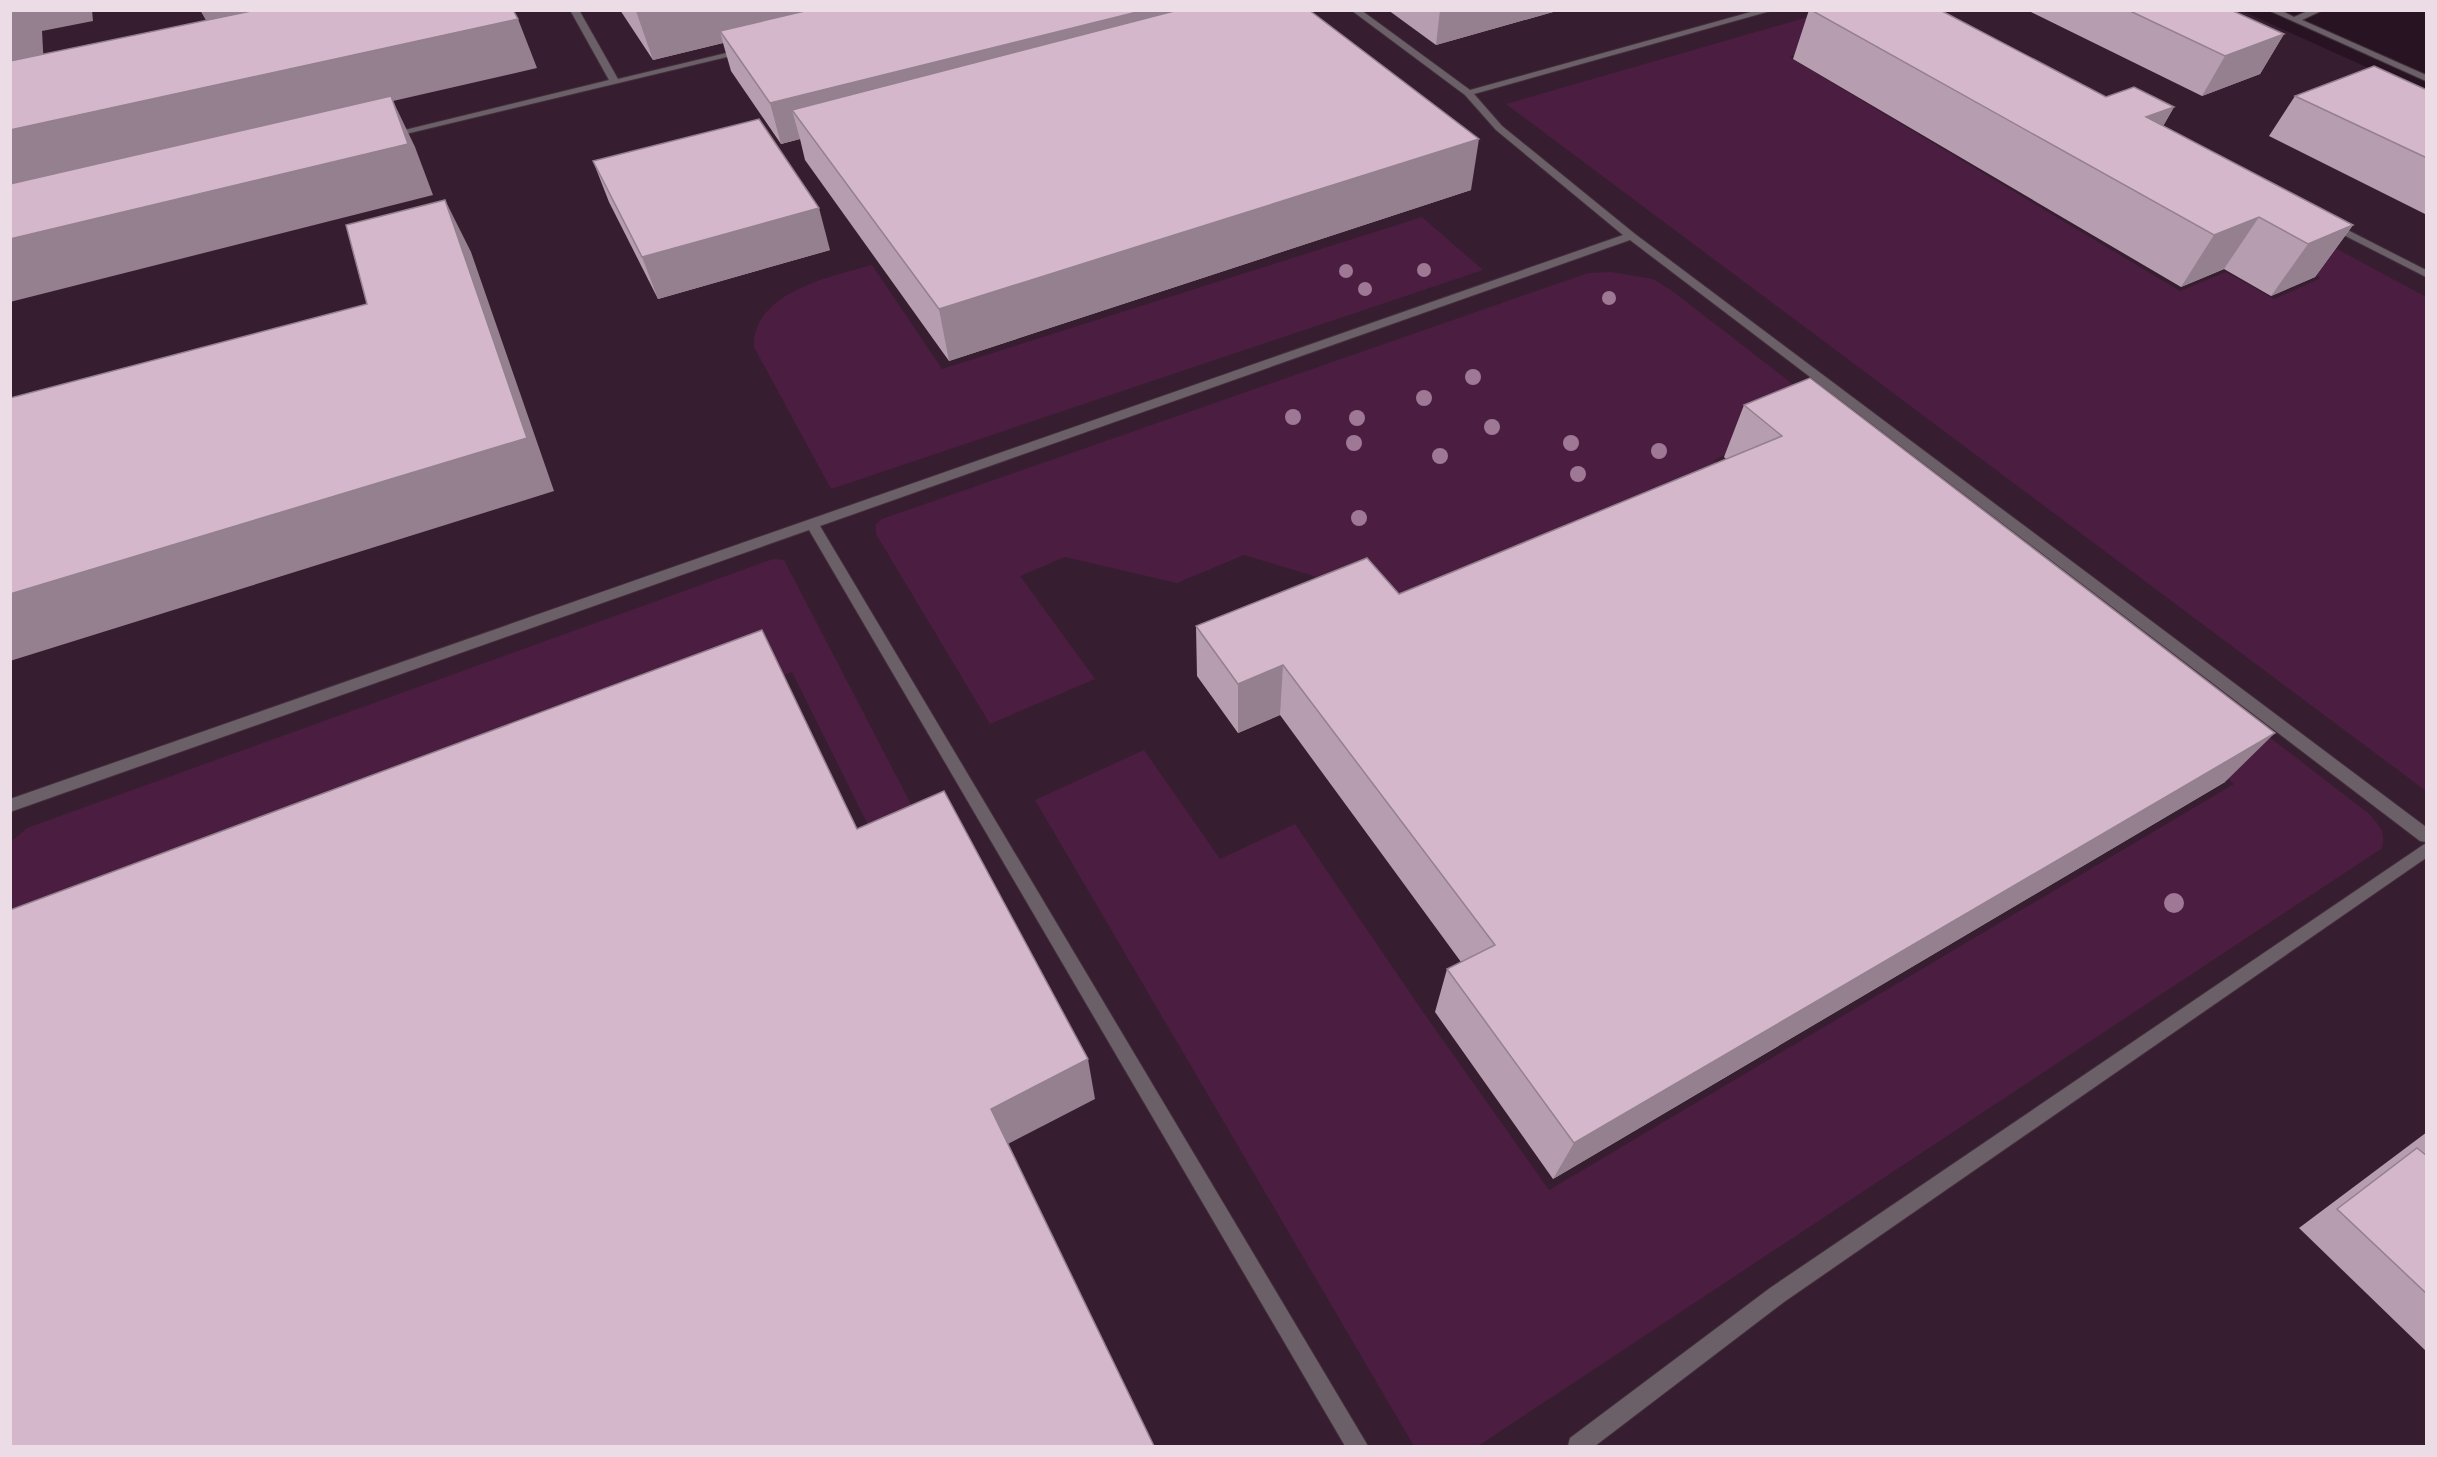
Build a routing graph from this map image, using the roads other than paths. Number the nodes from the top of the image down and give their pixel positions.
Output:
1 (574, 10) edge
2 (1355, 10) edge
3 (1770, 10) edge
4 (2272, 10) edge
5 (2319, 10) edge
6 (2293, 20) junction
7 (762, 48) edge
8 (2427, 78) edge
9 (615, 82) junction
10 (1468, 93) junction
11 (383, 136) edge
12 (2322, 220) edge
13 (1631, 236) junction
14 (2427, 274) edge
15 (812, 523) junction
16 (10, 806) edge
17 (2427, 836) edge
18 (2427, 850) edge
19 (1357, 1446) edge
20 (1578, 1446) edge

1 - 9 lane
2 - 10 lane
3 - 10 lane
4 - 6 lane
5 - 6 lane
6 - 8 lane
7 - 9 lane
9 - 11 lane
10 - 13 lane
12 - 14 lane
13 - 15 lane
13 - 17 lane
15 - 16 lane
15 - 19 lane
18 - 20 lane

